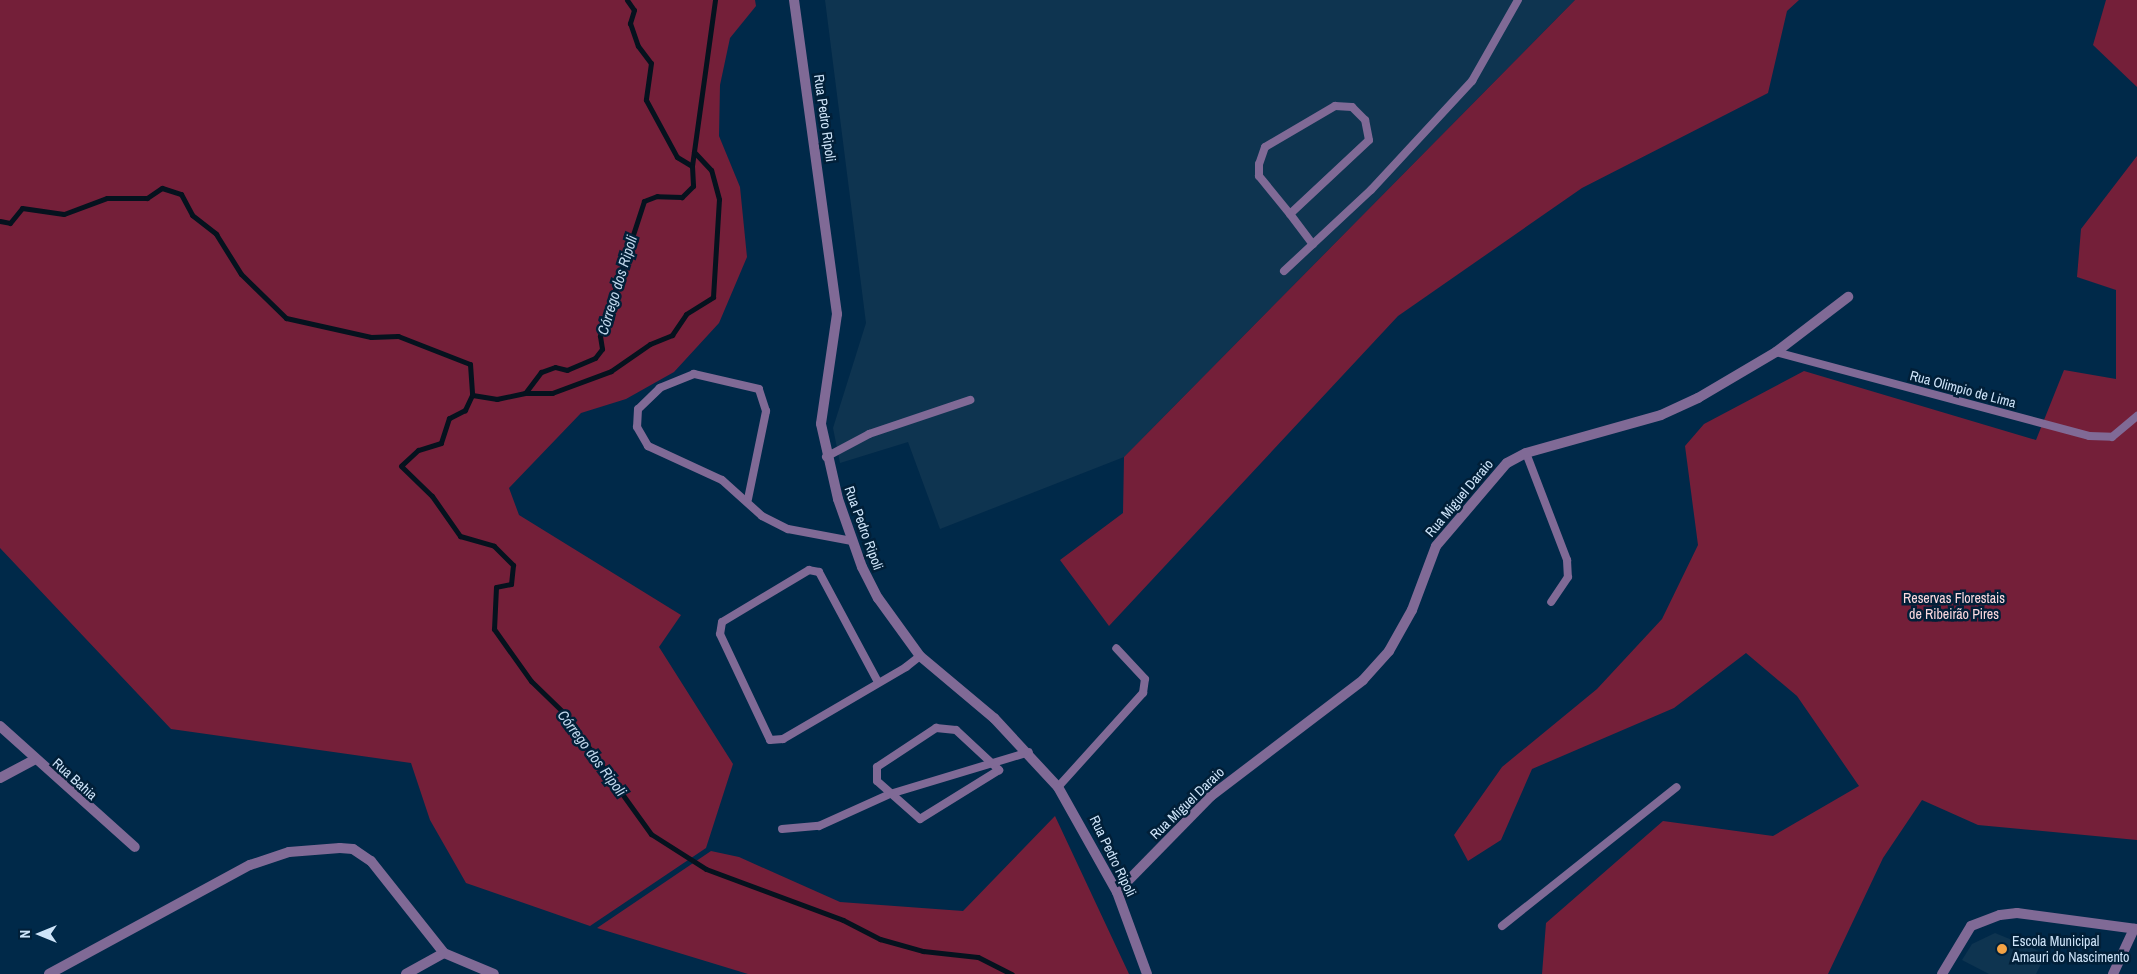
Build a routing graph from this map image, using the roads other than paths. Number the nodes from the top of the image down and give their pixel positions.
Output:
1 (794, 0) edge
2 (1518, 0) edge
3 (1290, 214) junction
4 (1313, 244) junction
5 (1284, 271) dead end
6 (1848, 297) dead end
7 (1776, 352) junction
8 (970, 400) dead end
9 (2137, 416) edge
10 (1526, 452) junction
11 (826, 457) junction
12 (748, 499) junction
13 (852, 541) junction
14 (1550, 602) dead end
15 (1116, 648) dead end
16 (920, 656) junction
17 (878, 682) junction
18 (0, 726) edge
19 (1029, 752) junction
20 (34, 760) junction
21 (990, 760) junction
22 (0, 778) edge
23 (1058, 787) junction
24 (1677, 787) dead end
25 (890, 794) junction
26 (782, 829) dead end
27 (135, 847) dead end
28 (1117, 892) junction
29 (1502, 926) dead end
30 (2136, 929) edge
31 (444, 953) junction
32 (48, 974) edge
33 (406, 974) edge
34 (494, 974) edge
35 (1147, 974) edge
36 (1942, 974) edge
37 (2113, 974) edge

1 - 11 street, Rua Pedro Ripoli
2 - 4 lane
3 - 3 lane
3 - 4 lane
4 - 5 lane
6 - 7 street, Rua Miguel Daraio
7 - 9 lane, Rua Olimpio de Lima
7 - 10 street, Rua Miguel Daraio
8 - 11 lane
10 - 14 lane
10 - 28 street, Rua Miguel Daraio
11 - 13 street, Rua Pedro Ripoli
12 - 12 lane
12 - 13 lane
13 - 16 street, Rua Pedro Ripoli
15 - 23 lane
16 - 17 lane
16 - 19 street, Rua Pedro Ripoli
17 - 17 lane
18 - 20 street, Rua Bahia
19 - 21 lane
19 - 23 street, Rua Pedro Ripoli
20 - 22 street
20 - 27 street, Rua Bahia
21 - 25 lane
21 - 25 lane
21 - 25 lane
23 - 28 street, Rua Pedro Ripoli
24 - 29 lane
25 - 26 lane
28 - 35 street, Rua Pedro Ripoli
30 - 36 street
30 - 37 street
31 - 32 street
31 - 33 street
31 - 34 street

